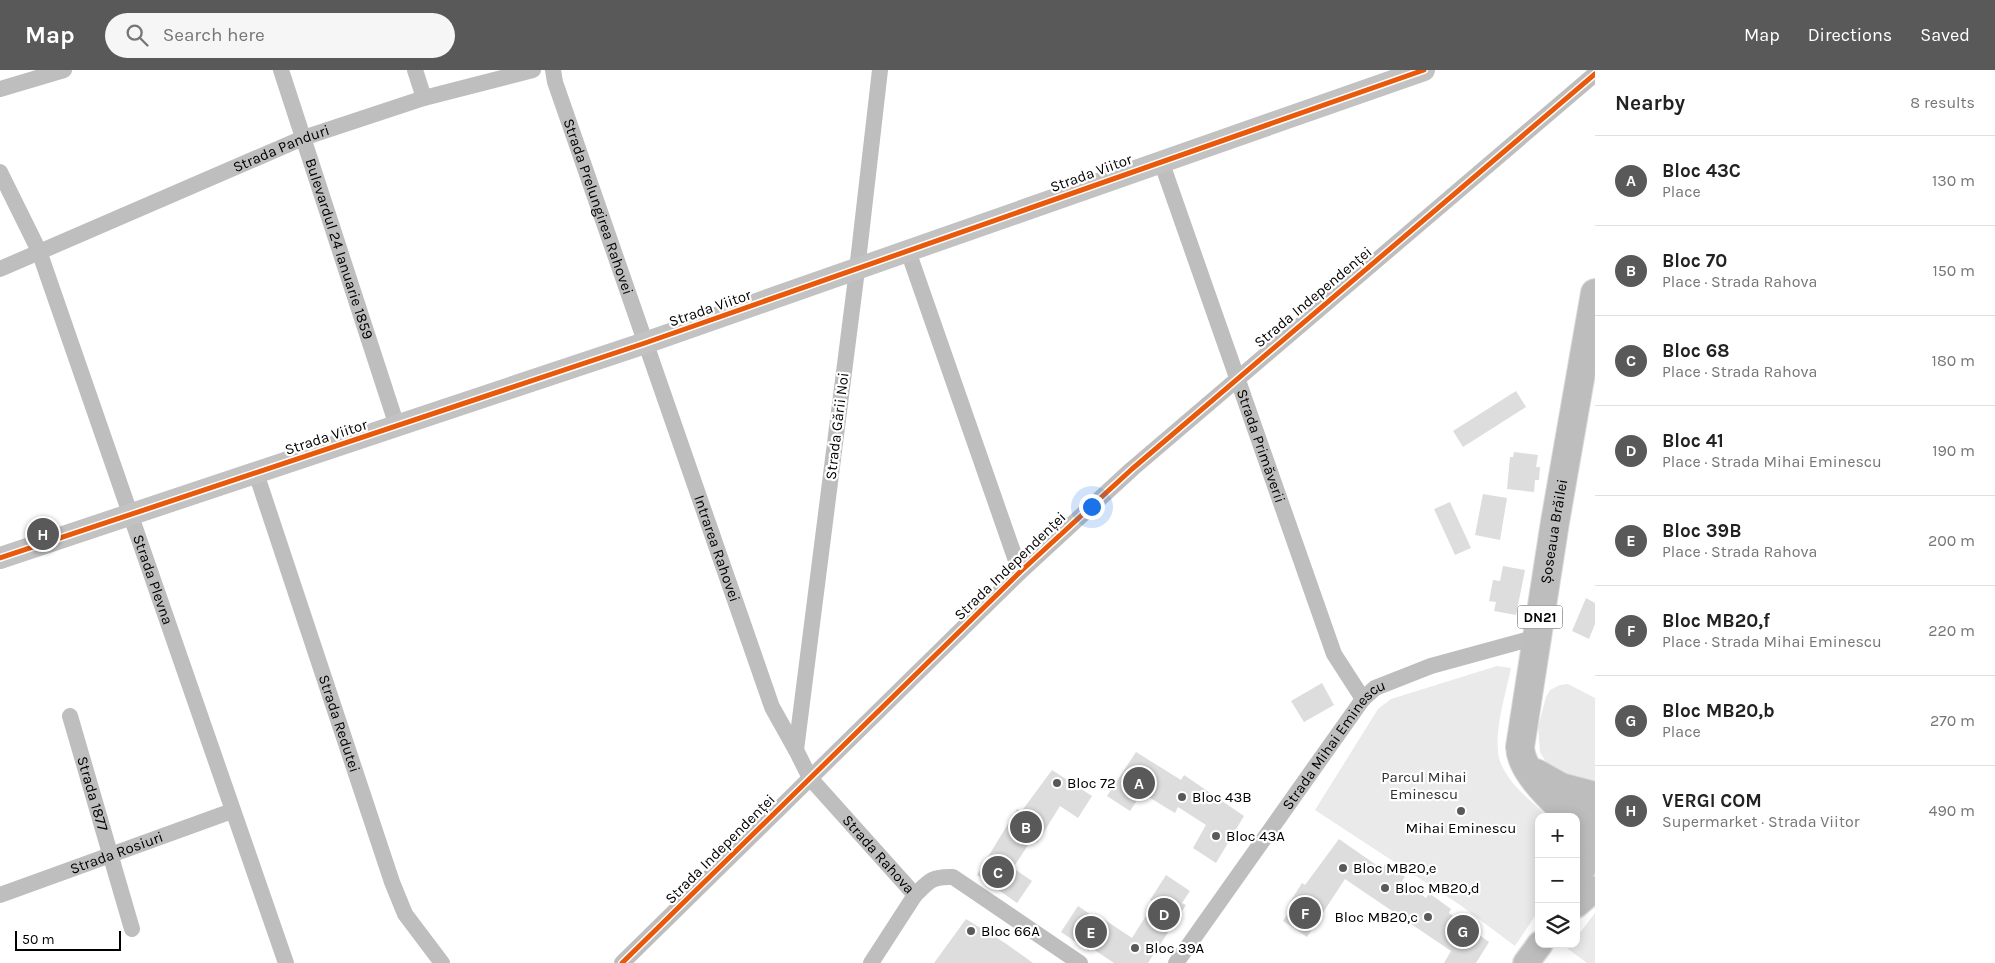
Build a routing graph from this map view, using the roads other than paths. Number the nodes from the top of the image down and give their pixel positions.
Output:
1 (64, 70) edge
2 (281, 70) edge
3 (415, 70) edge
4 (533, 70) edge
5 (553, 70) edge
6 (880, 70) edge
7 (1424, 70) edge
8 (1595, 74) edge
9 (0, 90) edge
10 (424, 98) junction
11 (303, 138) junction
12 (1160, 161) junction
13 (0, 172) edge
14 (39, 252) junction
15 (908, 252) junction
16 (0, 269) edge
17 (857, 270) junction
18 (1595, 293) edge
19 (645, 343) junction
20 (1238, 378) junction
21 (397, 426) junction
22 (256, 473) junction
23 (131, 515) junction
24 (0, 558) edge
25 (1020, 572) junction
26 (1537, 637) junction
27 (1363, 699) junction
28 (70, 716) dead end
29 (796, 750) junction
30 (1528, 769) junction
31 (810, 778) junction
32 (1595, 796) edge
33 (232, 811) junction
34 (1585, 824) edge
35 (110, 855) junction
36 (1580, 858) edge
37 (1595, 890) edge
38 (0, 895) edge
39 (915, 895) junction
40 (1579, 903) edge
41 (132, 929) dead end
42 (1537, 948) edge
43 (286, 963) edge
44 (442, 963) edge
45 (622, 963) edge
46 (871, 963) edge
47 (1080, 963) edge
48 (1176, 963) edge
49 (1526, 963) edge

1 - 9 street
2 - 11 street, Bulevardul 24 Ianuarie 1859
3 - 10 street
4 - 10 street, Strada Panduri
5 - 19 street, Strada Prelungirea Rahovei
6 - 17 street, Strada Gării Noi
7 - 12 street, Strada Viitor
8 - 20 street, Strada Independenței
10 - 11 street, Strada Panduri
11 - 14 street, Strada Panduri
11 - 21 street, Bulevardul 24 Ianuarie 1859
12 - 15 street, Strada Viitor
12 - 20 street, Strada Primăverii
13 - 14 street, Strada Plevna
14 - 16 street, Strada Panduri
14 - 23 street, Strada Plevna
15 - 17 street, Strada Viitor
15 - 25 street
17 - 19 street, Strada Viitor
17 - 29 street, Strada Gării Noi
18 - 26 highway, Șoseaua Brăilei / DN21
19 - 21 street, Strada Viitor
19 - 29 street, Intrarea Rahovei
20 - 25 street, Strada Independenței
20 - 27 street, Strada Primăverii
21 - 22 street, Strada Viitor
22 - 23 street, Strada Viitor
22 - 44 street, Strada Redutei
23 - 24 street, Strada Viitor
23 - 33 street, Strada Plevna
25 - 31 street, Strada Independenței
26 - 27 street, Strada Mihai Eminescu
26 - 30 highway, Șoseaua Brăilei / DN21
27 - 48 street, Strada Mihai Eminescu
28 - 35 street, Strada 1877
29 - 31 street
30 - 32 highway
30 - 34 highway, Șoseaua Brăilei / DN21
31 - 39 street, Strada Rahova
31 - 45 street, Strada Independenței
33 - 35 street, Strada Rosiuri
33 - 43 street, Strada Plevna
34 - 36 main road
35 - 38 street, Strada Rosiuri
35 - 41 street, Strada 1877
37 - 40 main road
39 - 46 street
39 - 47 street, Strada Rahova
42 - 49 main road

